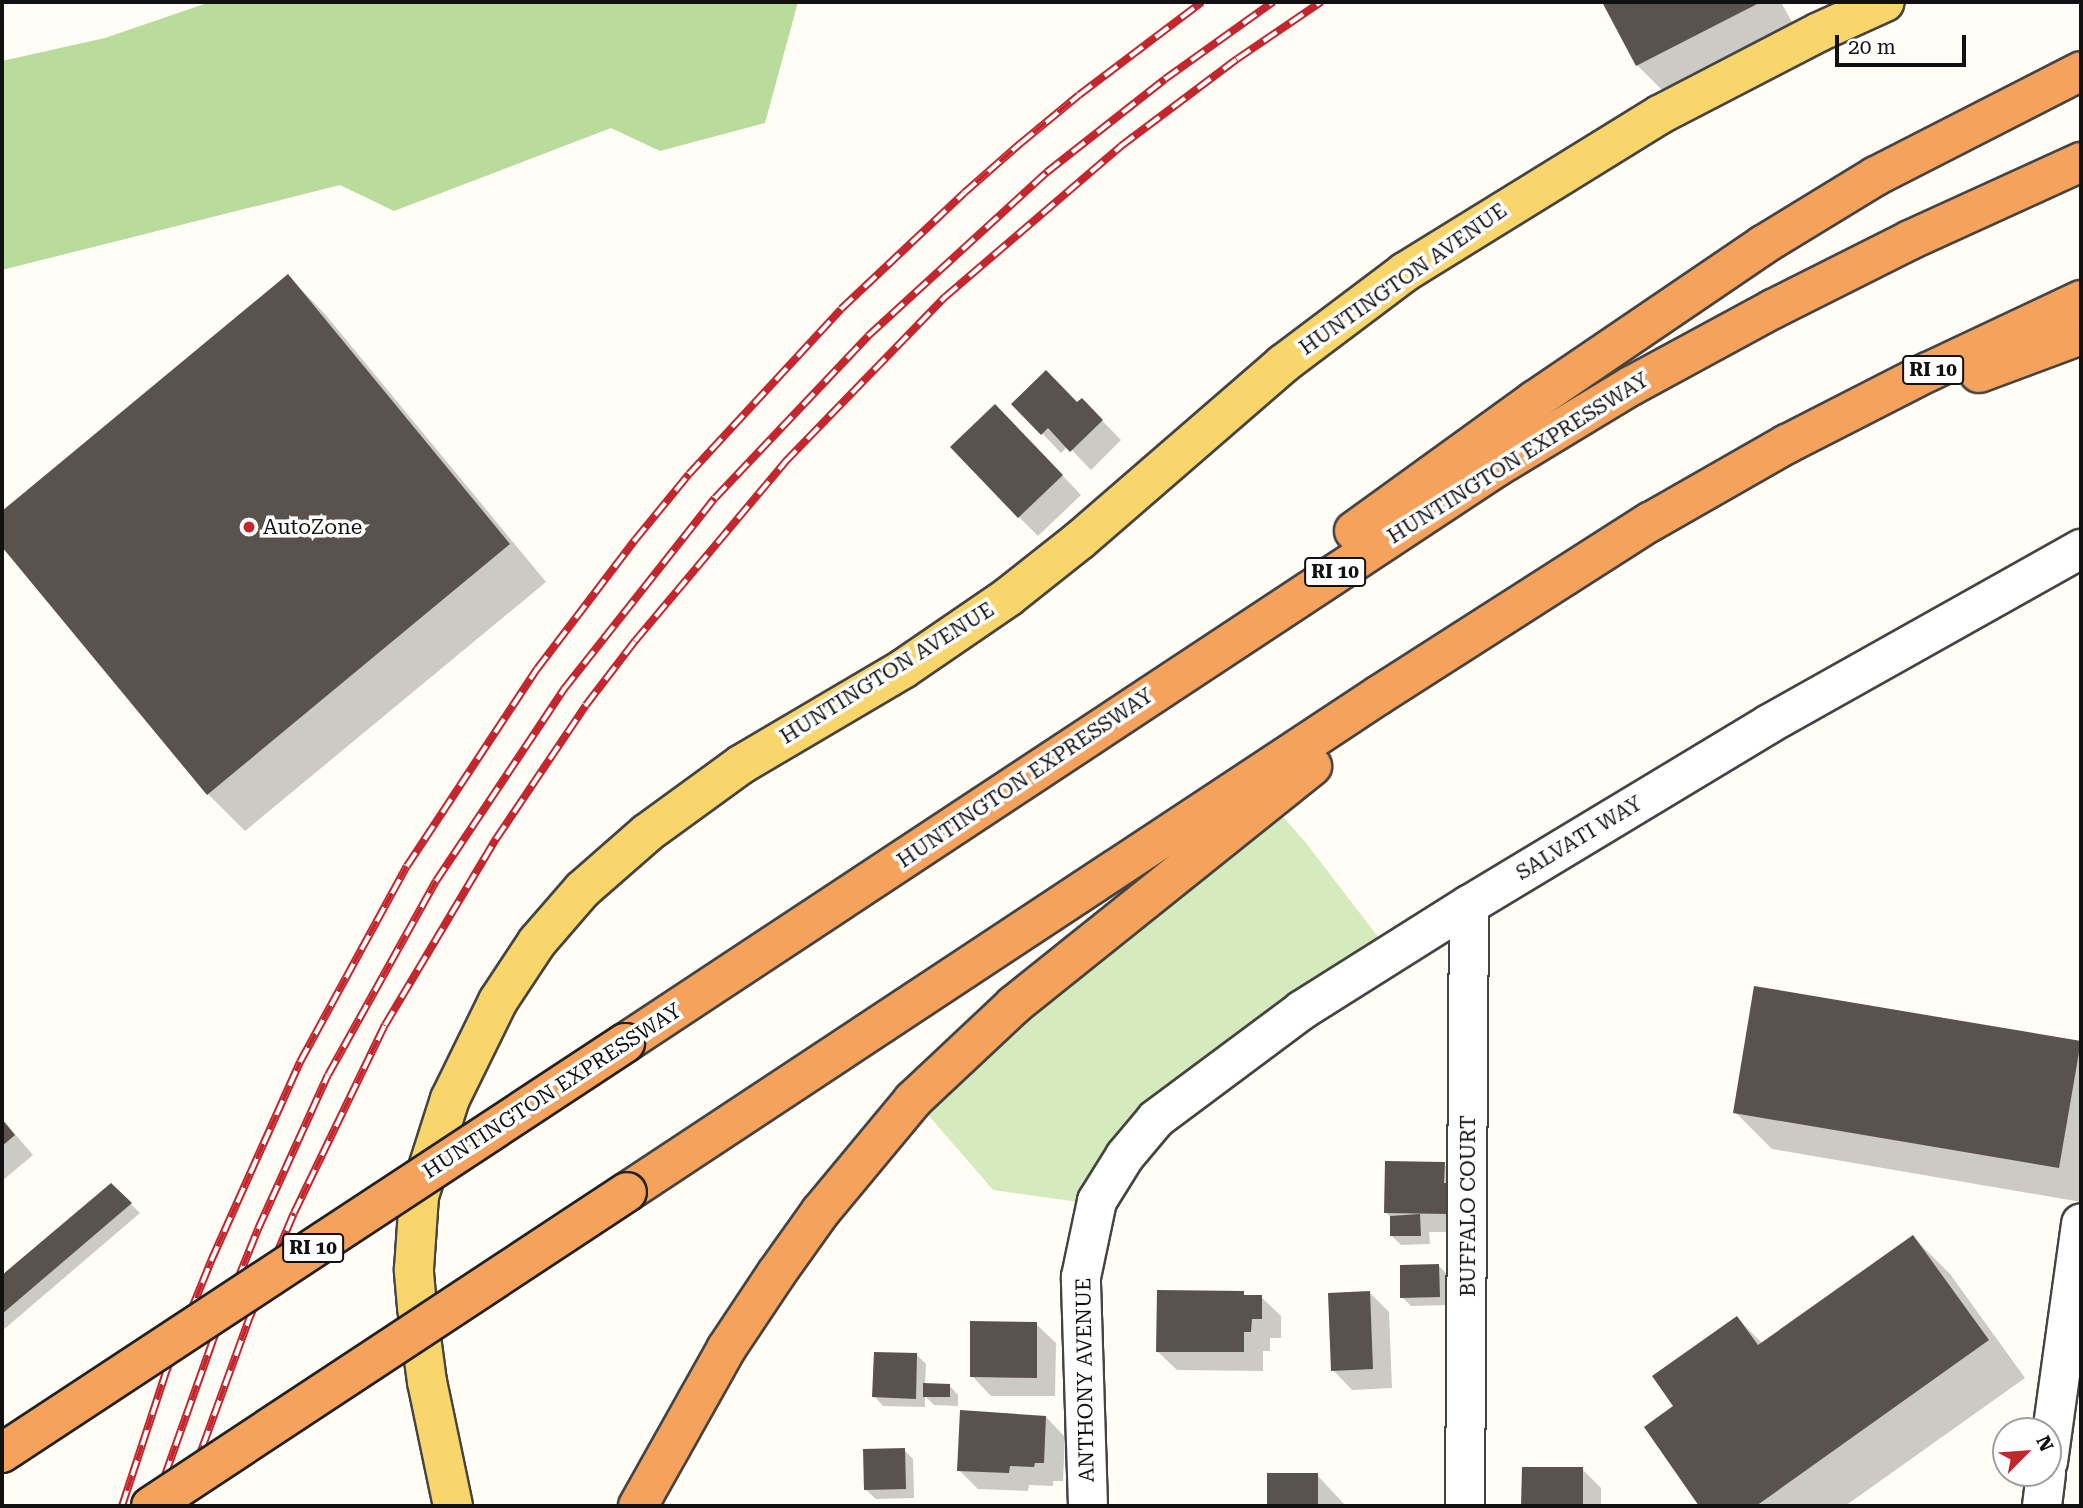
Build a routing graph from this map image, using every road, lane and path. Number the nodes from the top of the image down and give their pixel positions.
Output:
1 (1885, 2) edge
2 (2081, 71) edge
3 (2081, 162) edge
4 (2081, 300) edge
5 (2081, 335) edge
6 (1787, 444) junction
7 (2081, 549) edge
8 (1513, 608) junction
9 (971, 814) junction
10 (1469, 905) junction
11 (1112, 1176) joint
12 (2081, 1223) edge
13 (2067, 1427) edge
14 (2, 1453) edge
15 (2044, 1487) edge
16 (151, 1506) edge
17 (453, 1506) edge
18 (638, 1506) edge
19 (1088, 1506) edge
20 (1465, 1506) edge
21 (2042, 1506) edge

1 - 17 main road, HUNTINGTON AVENUE
2 - 9 highway
3 - 9 highway, HUNTINGTON EXPRESSWAY / RI 10
4 - 6 highway, RI 10
5 - 6 highway
6 - 8 highway, RI 10
7 - 10 street, SALVATI WAY
8 - 16 highway, RI 10, bridge
8 - 18 highway
9 - 14 highway, HUNTINGTON EXPRESSWAY / RI 10, bridge
10 - 11 street, SALVATI WAY
10 - 20 street, BUFFALO COURT
11 - 19 street, ANTHONY AVENUE
12 - 13 street
15 - 21 street

